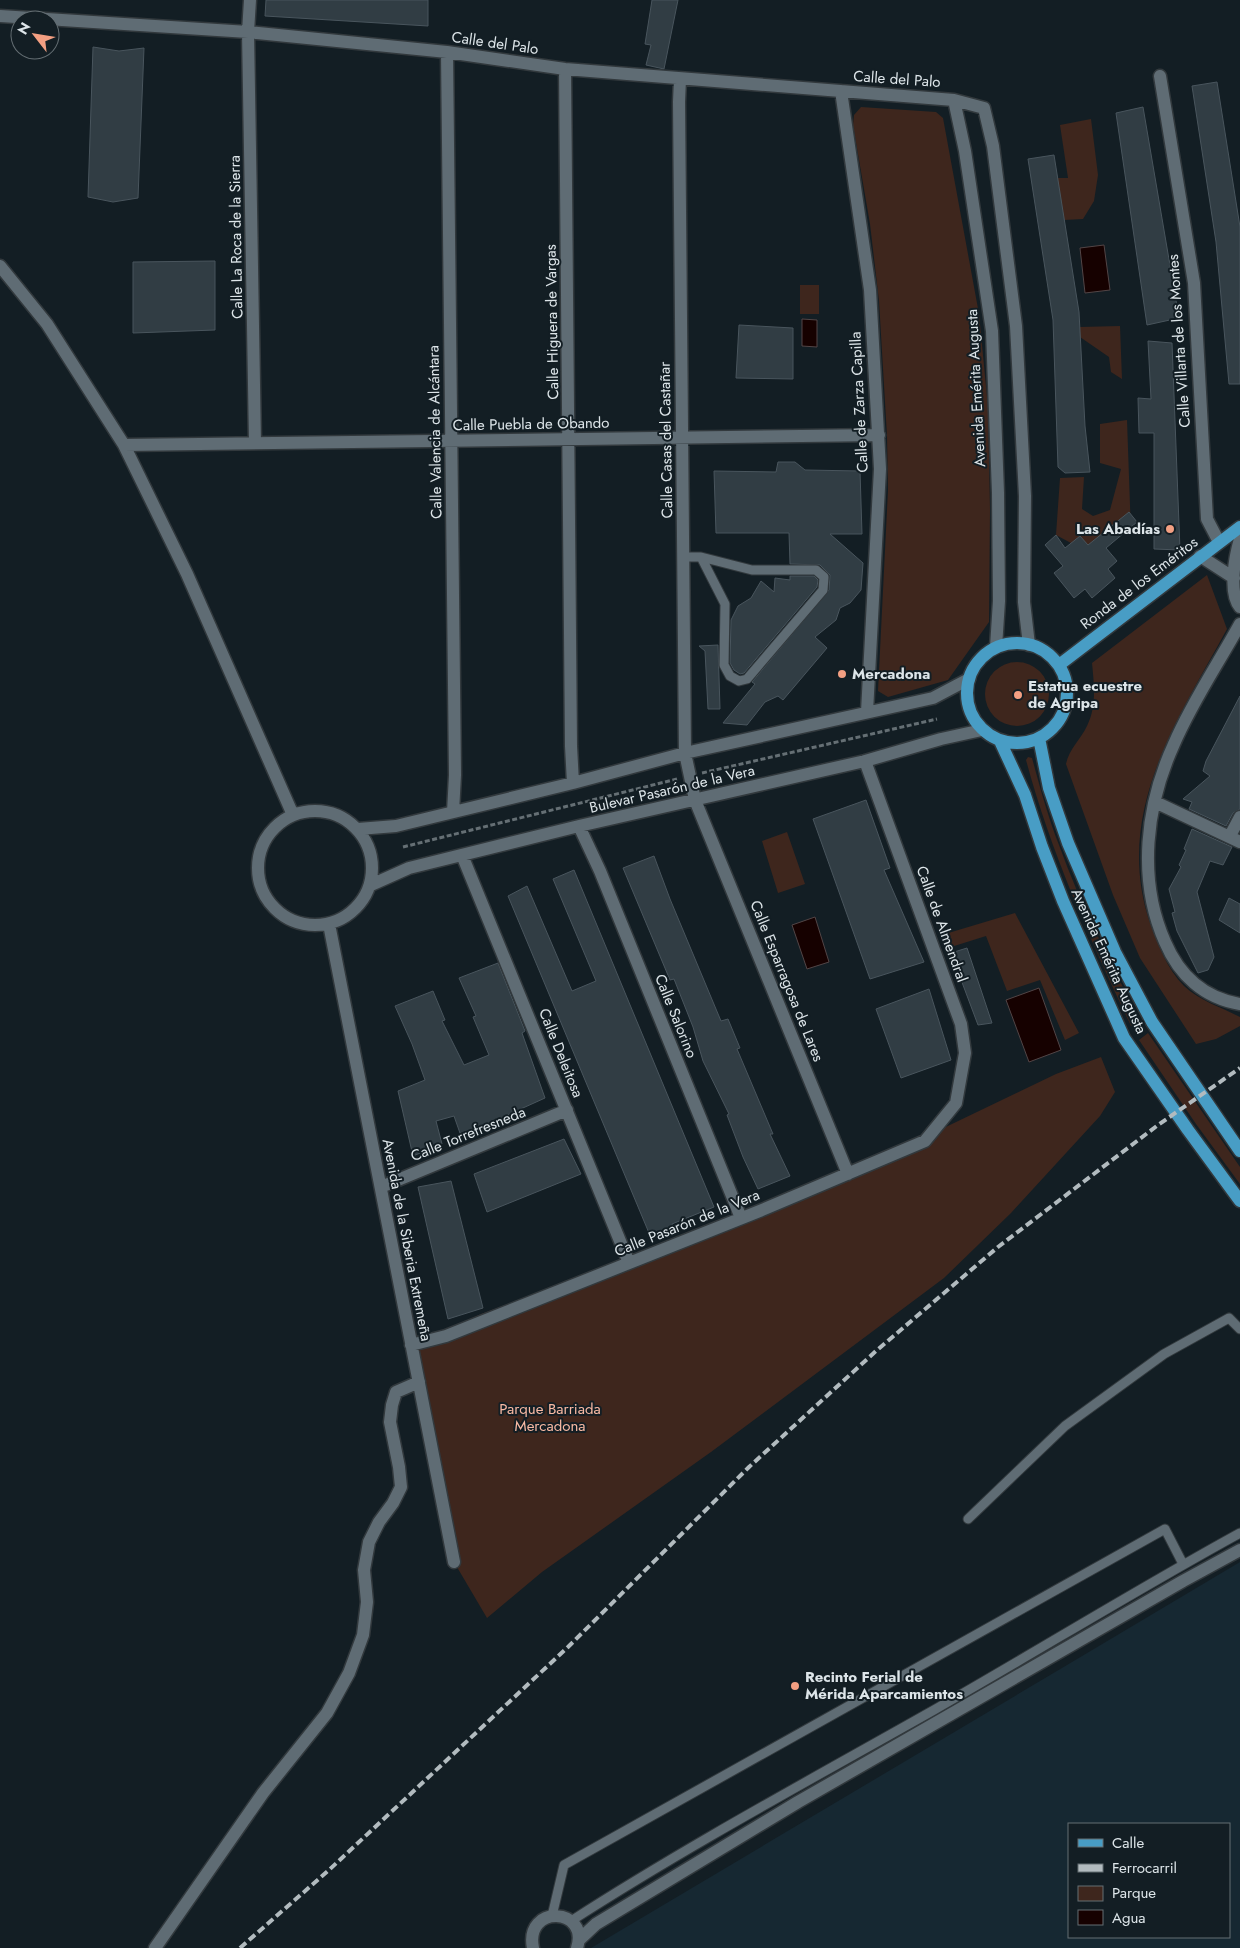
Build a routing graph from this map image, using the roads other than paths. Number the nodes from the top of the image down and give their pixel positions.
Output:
1 (250, 0) edge
2 (0, 16) edge
3 (248, 32) junction
4 (447, 52) junction
5 (566, 69) junction
6 (1160, 76) dead end
7 (680, 79) junction
8 (841, 92) junction
9 (954, 100) junction
10 (0, 266) edge
11 (879, 435) junction
12 (682, 438) junction
13 (569, 440) junction
14 (452, 441) junction
15 (256, 443) junction
16 (124, 445) junction
17 (1240, 527) edge
18 (1240, 539) edge
19 (1219, 542) junction
20 (1200, 556) junction
21 (683, 557) junction
22 (701, 557) junction
23 (1234, 578) junction
24 (1240, 607) edge
25 (1240, 624) edge
26 (1029, 644) junction
27 (996, 647) junction
28 (1059, 666) junction
29 (969, 679) junction
30 (867, 712) junction
31 (982, 730) junction
32 (1039, 738) junction
33 (1000, 741) junction
34 (685, 753) junction
35 (865, 761) junction
36 (573, 783) junction
37 (695, 800) junction
38 (1155, 802) junction
39 (453, 812) junction
40 (293, 815) junction
41 (1240, 817) edge
42 (579, 826) junction
43 (358, 829) junction
44 (1236, 837) edge
45 (462, 855) junction
46 (371, 885) junction
47 (329, 924) junction
48 (1240, 1004) edge
49 (956, 1103) joint
50 (567, 1110) junction
51 (1240, 1151) edge
52 (848, 1174) junction
53 (380, 1187) junction
54 (1240, 1201) edge
55 (741, 1218) junction
56 (630, 1263) junction
57 (1240, 1329) edge
58 (411, 1345) junction
59 (419, 1382) junction
60 (968, 1519) dead end
61 (1240, 1533) edge
62 (1240, 1550) edge
63 (454, 1562) dead end
64 (1183, 1564) junction
65 (552, 1916) junction
66 (571, 1921) junction
67 (578, 1944) edge
68 (155, 1948) edge
69 (533, 1948) edge

1 - 3 street, Calle La Roca de la Sierra
2 - 3 street, Calle del Palo
3 - 4 street, Calle del Palo
3 - 15 street, Calle La Roca de la Sierra
4 - 5 street, Calle del Palo
4 - 14 street, Calle Valencia de Alcántara
5 - 7 street, Calle del Palo
5 - 13 street, Calle Higuera de Vargas
6 - 19 street, Calle Villarta de los Montes
7 - 8 street, Calle del Palo
7 - 12 street, Calle Casas del Castañar
8 - 9 street, Calle del Palo
8 - 11 street, Calle de Zarza Capilla
9 - 26 street, Calle del Palo
9 - 27 street, Avenida Emérita Augusta
10 - 16 street
11 - 12 street, Calle Puebla de Obando
11 - 30 street, Calle de Zarza Capilla
12 - 13 street, Calle Puebla de Obando
12 - 21 street, Calle Casas del Castañar
13 - 14 street, Calle Puebla de Obando
13 - 36 street, Calle Higuera de Vargas
14 - 15 street, Calle Puebla de Obando
14 - 39 street, Calle Valencia de Alcántara
15 - 16 street, Calle Puebla de Obando
16 - 40 street
17 - 19 main road, Ronda de los Eméritos
18 - 23 street
19 - 20 main road, Ronda de los Eméritos
20 - 23 street
20 - 28 main road, Ronda de los Eméritos
21 - 22 lane
21 - 34 street, Calle Casas del Castañar
22 - 22 lane
23 - 24 street
25 - 38 street
26 - 27 main road
26 - 28 main road
27 - 29 main road
28 - 32 main road
29 - 30 street, Bulevar Pasarón de la Vera
29 - 31 main road
30 - 34 street, Bulevar Pasarón de la Vera
31 - 33 main road
31 - 35 street, Bulevar Pasarón de la Vera
32 - 33 main road
32 - 51 main road, Avenida Emérita Augusta
33 - 54 main road, Avenida Emérita Augusta
34 - 36 street, Bulevar Pasarón de la Vera
34 - 37 street, Calle Casas del Castañar
35 - 37 street, Bulevar Pasarón de la Vera
35 - 49 street, Calle de Almendral
36 - 39 street, Bulevar Pasarón de la Vera
37 - 42 street, Bulevar Pasarón de la Vera
37 - 52 street, Calle Esparragosa de Lares
38 - 44 street
38 - 48 street
39 - 43 street, Bulevar Pasarón de la Vera
40 - 43 street
40 - 47 street
41 - 44 street
42 - 45 street, Bulevar Pasarón de la Vera
42 - 55 street, Calle Salorino
43 - 46 street
45 - 46 street, Bulevar Pasarón de la Vera
45 - 50 street, Calle Deleitosa
46 - 47 street
47 - 53 street, Avenida de la Siberia Extremeña
49 - 52 street, Calle Pasarón de la Vera
50 - 53 street, Calle Torrefresneda
50 - 56 street, Calle Deleitosa
52 - 55 street, Calle Pasarón de la Vera
53 - 58 street, Avenida de la Siberia Extremeña
55 - 56 street, Calle Pasarón de la Vera
56 - 58 street, Calle Pasarón de la Vera
57 - 60 lane
58 - 59 street, Avenida de la Siberia Extremeña
59 - 63 street, Avenida de la Siberia Extremeña
59 - 68 street
61 - 64 lane
62 - 67 street
64 - 65 lane
64 - 66 lane
65 - 66 street
65 - 69 street
66 - 67 street

